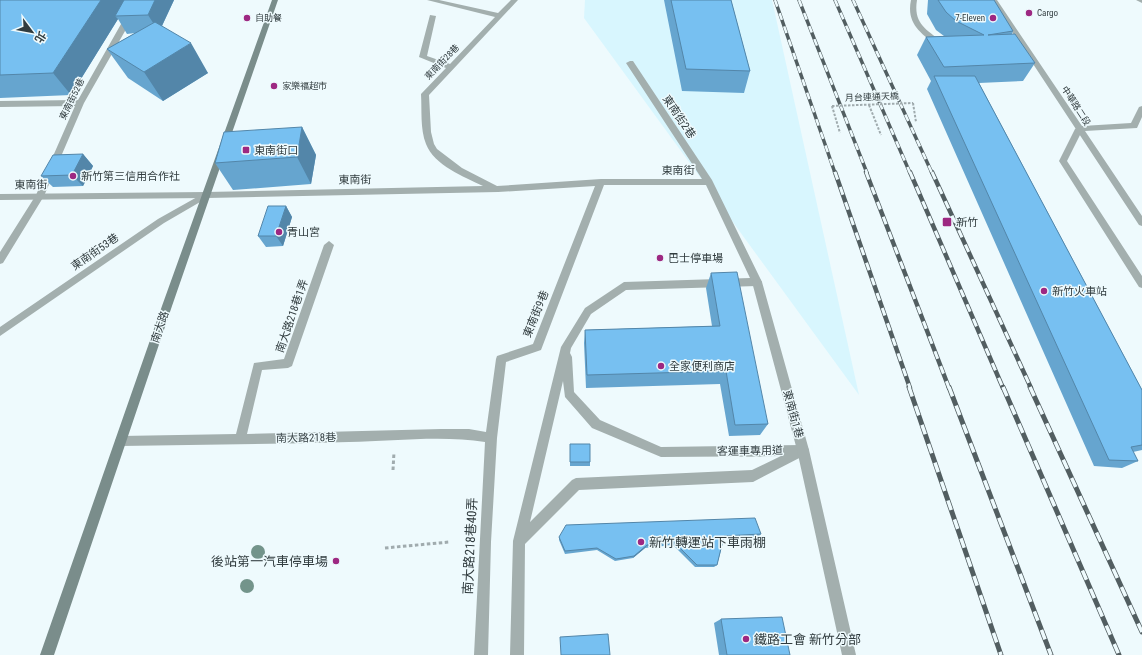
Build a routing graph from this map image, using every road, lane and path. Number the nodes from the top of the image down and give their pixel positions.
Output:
1 (275, 0) edge
2 (430, 0) edge
3 (515, 0) edge
4 (914, 0) edge
5 (994, 0) edge
6 (1139, 0) edge
7 (1142, 1) edge
8 (130, 15) edge
9 (432, 16) dead end
10 (500, 16) junction
11 (950, 50) edge
12 (630, 63) dead end
13 (451, 67) junction
14 (80, 103) junction
15 (0, 104) edge
16 (869, 105) junction
17 (1142, 109) edge
18 (916, 122) dead end
19 (1079, 128) junction
20 (840, 133) dead end
21 (881, 135) dead end
22 (601, 182) junction
23 (709, 182) junction
24 (498, 190) junction
25 (206, 195) junction
26 (40, 196) junction
27 (0, 197) edge
28 (1142, 223) edge
29 (329, 246) dead end
30 (0, 260) edge
31 (757, 282) junction
32 (1142, 284) edge
33 (0, 332) edge
34 (566, 347) junction
35 (491, 438) junction
36 (240, 439) junction
37 (121, 441) junction
38 (803, 450) junction
39 (519, 541) junction
40 (449, 542) dead end
41 (385, 548) dead end
42 (47, 655) edge
43 (481, 655) edge
44 (517, 655) edge
45 (849, 655) edge

1 - 25 main road, 南大路
2 - 10 street
3 - 10 street, 東南街28巷
4 - 11 street
5 - 19 street, 中華路二段
6 - 7 street
8 - 14 street, 東南街52巷
9 - 13 street
10 - 13 street, 東南街28巷
12 - 23 street, 東南街2巷
13 - 24 street, 東南街28巷
14 - 15 street
14 - 26 street, 東南街52巷
16 - 18 path, 月台連通天橋, bridge
16 - 20 path, 月台連通天橋, bridge
16 - 21 path
17 - 19 street
19 - 28 street, 中華路二段
19 - 32 street
22 - 23 street, 東南街
22 - 24 street, 東南街
22 - 35 street, 東南街9巷
23 - 31 street, 東南街1巷
24 - 25 street, 東南街
25 - 26 street, 東南街
25 - 33 street, 東南街53巷
25 - 37 main road, 南大路
26 - 27 street, 東南街
26 - 30 street, 東南街52巷
29 - 36 street, 南大路218巷1弄
31 - 34 street
31 - 38 street, 東南街1巷
34 - 38 street, 客運車專用道
34 - 39 street
35 - 36 street, 南大路218巷
35 - 43 street, 南大路218巷40弄
36 - 37 street, 南大路218巷
37 - 42 main road, 南大路
38 - 39 street, 客運車專用道
38 - 45 street, 東南街1巷
39 - 44 street
40 - 41 path

